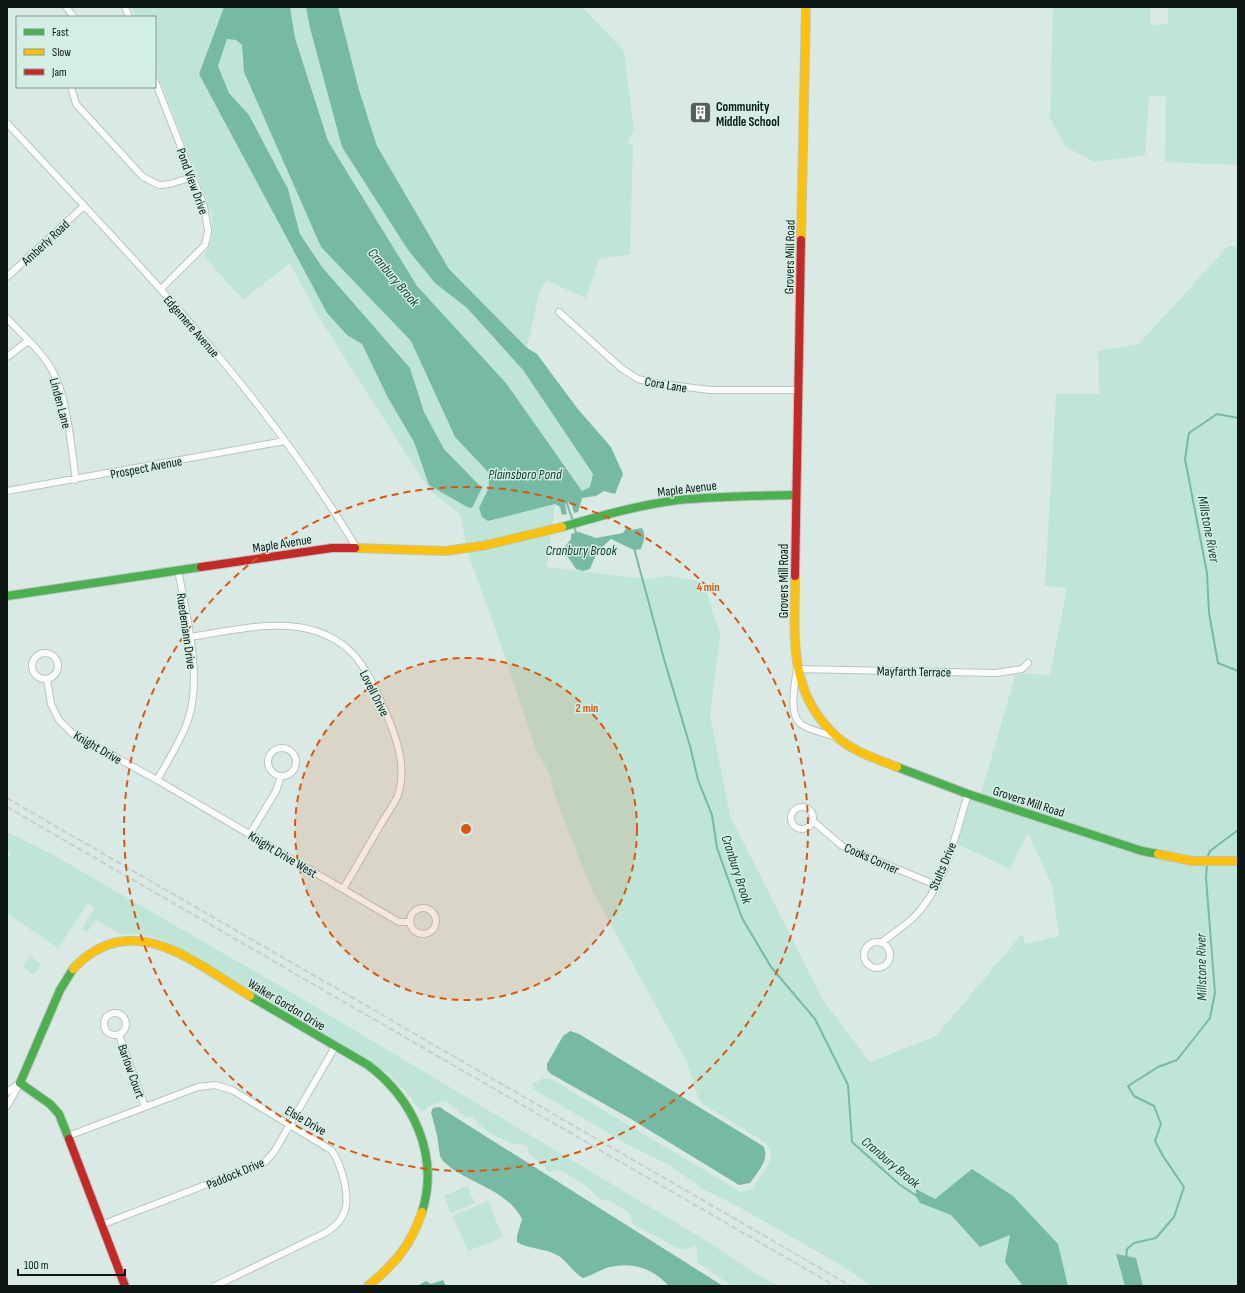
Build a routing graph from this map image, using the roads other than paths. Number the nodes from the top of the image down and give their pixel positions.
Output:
1 (66, 7) edge
2 (806, 7) edge
3 (73, 16) edge
4 (156, 84) edge
5 (71, 88) edge
6 (7, 123) edge
7 (192, 177) junction
8 (84, 206) junction
9 (7, 277) edge
10 (161, 289) junction
11 (559, 312) dead end
12 (7, 318) edge
13 (28, 341) junction
14 (7, 357) edge
15 (798, 390) junction
16 (285, 441) junction
17 (76, 480) junction
18 (7, 491) edge
19 (796, 495) junction
20 (356, 547) junction
21 (178, 570) junction
22 (7, 596) edge
23 (190, 637) junction
24 (1028, 663) dead end
25 (797, 669) junction
26 (47, 679) junction
27 (838, 738) junction
28 (281, 776) junction
29 (157, 780) junction
30 (968, 794) junction
31 (813, 821) dead end
32 (250, 834) junction
33 (1238, 861) edge
34 (936, 885) junction
35 (343, 889) junction
36 (410, 922) junction
37 (881, 943) junction
38 (118, 1035) dead end
39 (335, 1047) junction
40 (20, 1083) junction
41 (7, 1092) edge
42 (7, 1106) edge
43 (145, 1107) junction
44 (290, 1125) junction
45 (68, 1136) junction
46 (101, 1225) junction
47 (223, 1284) edge
48 (124, 1286) edge
49 (215, 1286) edge
50 (368, 1286) edge

1 - 3 street
2 - 15 street, Grovers Mill Road
4 - 7 street, Pond View Drive
5 - 7 street
6 - 8 street, Edgemere Avenue
7 - 10 street, Pond View Drive
8 - 9 street, Amberly Road
8 - 10 street, Edgemere Avenue
10 - 16 street, Edgemere Avenue
11 - 15 street, Cora Lane
12 - 13 street, Linden Lane
13 - 14 street
13 - 17 street, Linden Lane
15 - 19 street, Grovers Mill Road
16 - 17 street, Prospect Avenue
16 - 20 street, Edgemere Avenue
17 - 18 street, Prospect Avenue
19 - 20 street, Maple Avenue
19 - 25 street, Grovers Mill Road
20 - 21 street, Maple Avenue
21 - 22 street, Maple Avenue
21 - 23 street, Ruedemann Drive
23 - 29 street, Ruedemann Drive
23 - 35 street, Lovell Drive
24 - 25 street, Mayfarth Terrace
25 - 27 street, Grovers Mill Road
25 - 27 street
26 - 26 street
26 - 29 street, Knight Drive
27 - 30 street, Grovers Mill Road
28 - 28 street
28 - 32 street
29 - 32 street, Knight Drive West
30 - 33 street, Grovers Mill Road
30 - 34 street, Stults Drive
31 - 34 street, Cooks Corner
32 - 35 street, Knight Drive West
34 - 37 street, Stults Drive
35 - 36 street, Knight Drive West
36 - 36 street
37 - 37 street
38 - 43 street, Barlow Court
39 - 40 street, Walker Gordon Drive
39 - 44 street, Paddock Drive
39 - 50 street, Walker Gordon Drive
40 - 41 street
40 - 42 street, Walker Gordon Drive
40 - 45 street
43 - 44 street, Elsie Drive
43 - 45 street, Elsie Drive
44 - 46 street, Paddock Drive
44 - 47 street, Elsie Drive
45 - 46 street
46 - 48 street
47 - 49 street, Elsie Drive

